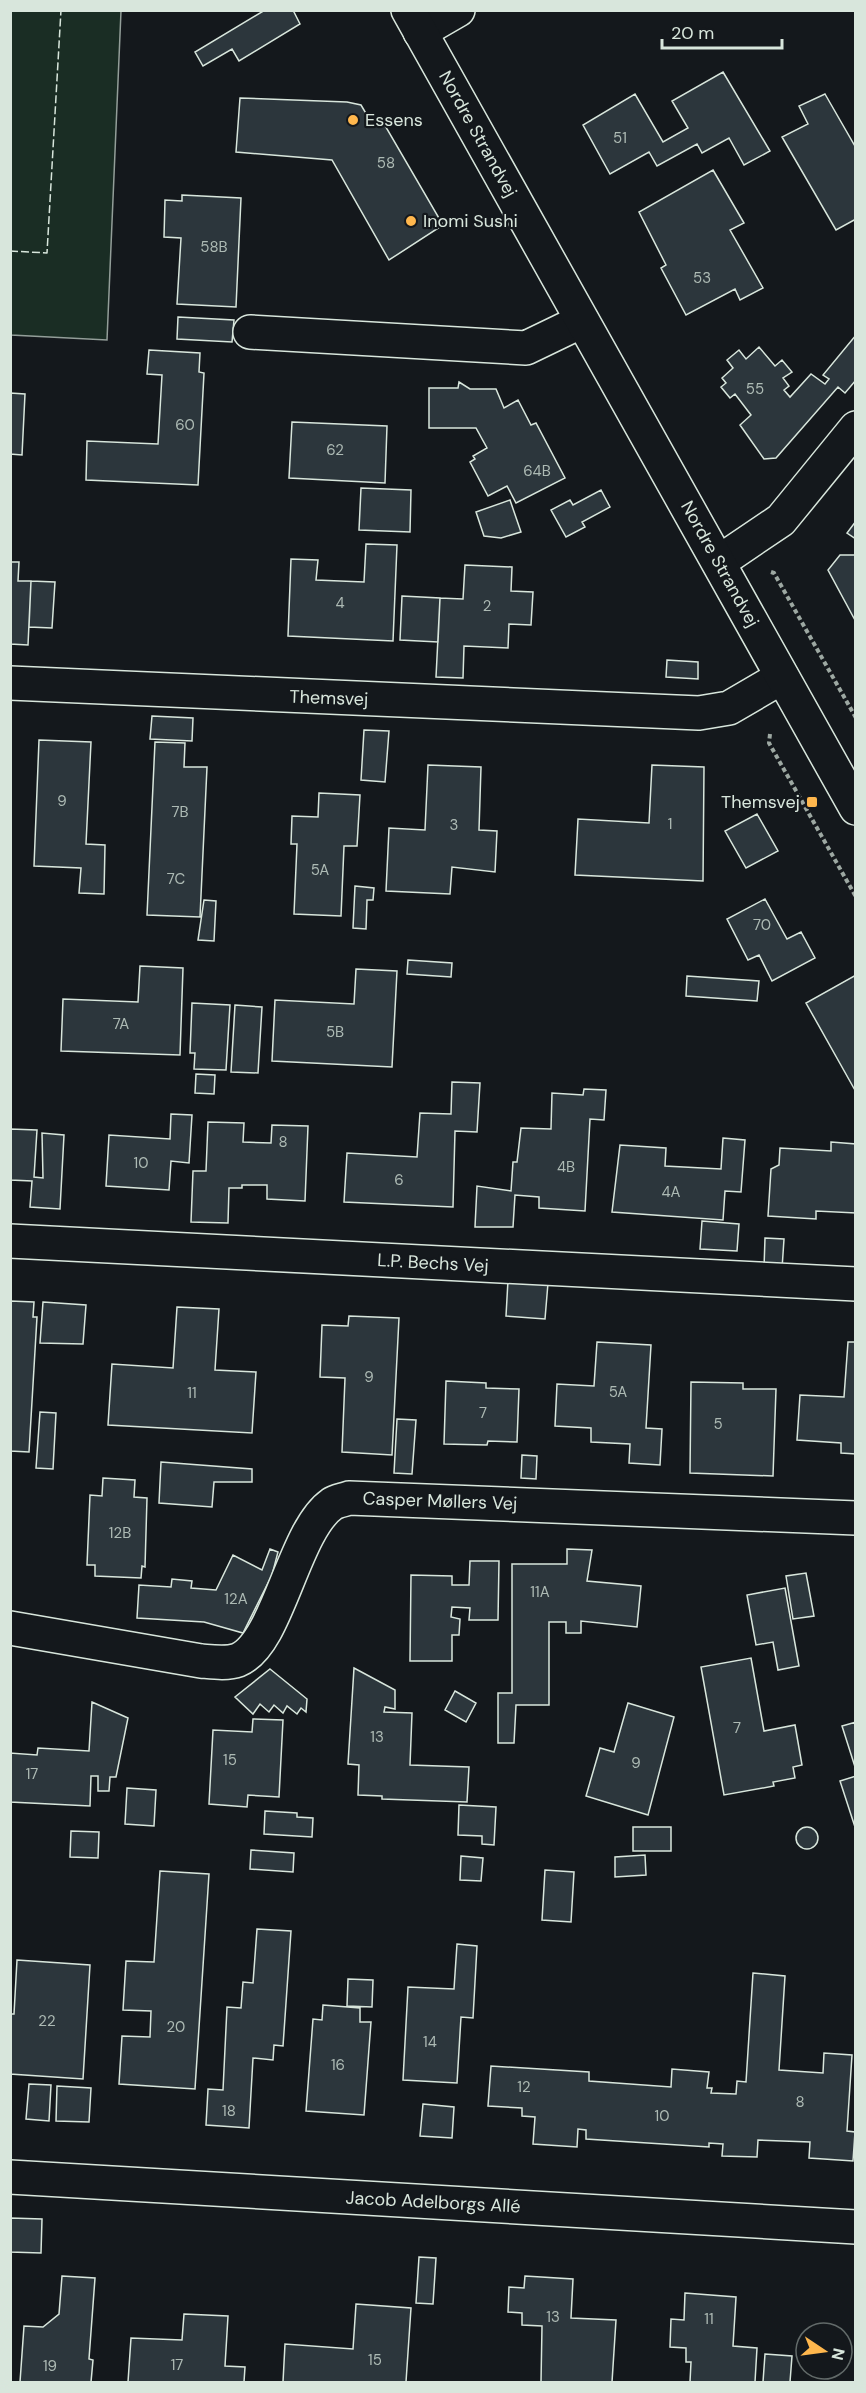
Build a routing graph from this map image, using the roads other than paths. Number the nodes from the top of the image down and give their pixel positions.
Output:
1 (458, 10) edge
2 (414, 21) edge
3 (582, 321) junction
4 (250, 332) dead end
5 (855, 428) edge
6 (719, 562) junction
7 (782, 677) junction
8 (10, 683) edge
9 (855, 808) edge
10 (10, 1241) edge
11 (855, 1284) edge
12 (855, 1518) edge
13 (10, 1628) edge
14 (10, 2177) edge
15 (855, 2227) edge

1 - 2 street
2 - 3 street, Nordre Strandvej
3 - 4 street
3 - 6 street, Nordre Strandvej
5 - 6 street
6 - 7 street, Nordre Strandvej
7 - 8 street, Themsvej
7 - 9 street, Nordre Strandvej
10 - 11 street, L.P. Bechs Vej
12 - 13 street, Casper Møllers Vej
14 - 15 street, Jacob Adelborgs Allé

